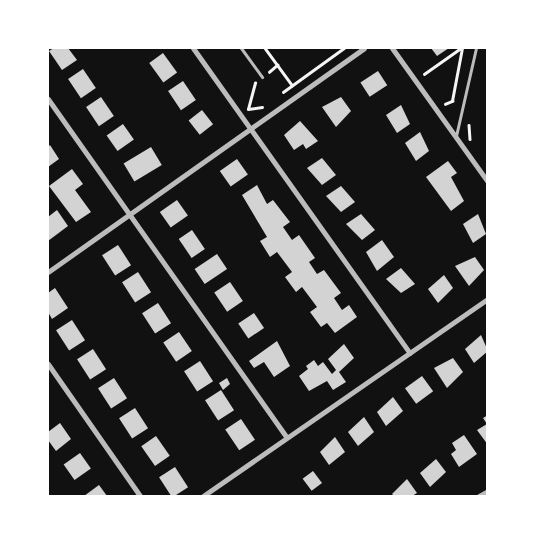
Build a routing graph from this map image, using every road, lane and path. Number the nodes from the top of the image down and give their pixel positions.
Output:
1 (193, 48) edge
2 (241, 48) edge
3 (265, 48) edge
4 (364, 48) edge
5 (392, 48) edge
6 (462, 48) edge
7 (475, 49) edge
8 (422, 75) dead end
9 (262, 77) dead end
10 (292, 85) dead end
11 (48, 99) edge
12 (444, 105) dead end
13 (248, 128) junction
14 (456, 136) junction
15 (488, 182) edge
16 (128, 214) junction
17 (48, 272) edge
18 (488, 299) edge
19 (410, 353) junction
20 (48, 364) edge
21 (286, 437) junction
22 (488, 491) edge
23 (140, 496) edge
24 (203, 496) edge
25 (479, 496) edge

1 - 13 street
2 - 9 lane
3 - 10 path
4 - 13 street
5 - 14 street
6 - 8 path
6 - 12 path
7 - 14 lane
11 - 16 street
13 - 16 street
13 - 19 street
14 - 15 street
16 - 17 street
16 - 21 street
18 - 19 street
19 - 21 street
20 - 23 street
21 - 24 street
22 - 25 street

